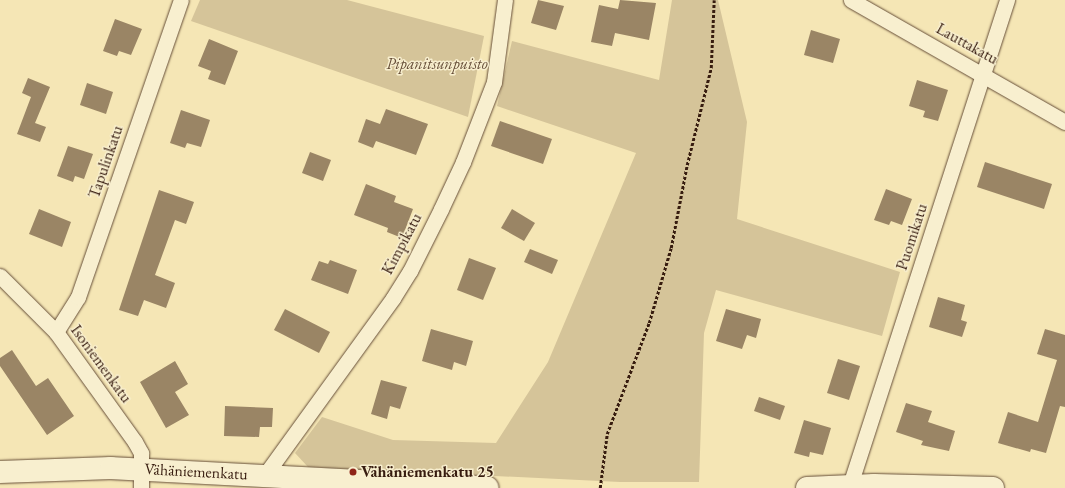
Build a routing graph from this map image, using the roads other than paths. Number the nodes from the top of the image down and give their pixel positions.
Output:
1 (181, 0) edge
2 (505, 0) edge
3 (851, 0) edge
4 (1007, 0) edge
5 (984, 74) junction
6 (1065, 122) edge
7 (0, 276) edge
8 (56, 332) junction
9 (0, 472) edge
10 (266, 475) junction
11 (141, 479) edge
12 (850, 485) junction
13 (488, 488) edge
14 (807, 488) edge
15 (993, 488) edge

1 - 8 street, Tapulinkatu
2 - 10 street, Kimpikatu
3 - 5 street, Lauttakatu
4 - 5 street, Puomikatu
5 - 6 street, Lauttakatu
5 - 12 street, Puomikatu
7 - 8 street, Isoniemenkatu
8 - 11 street, Isoniemenkatu
9 - 11 street, Vähäniemenkatu
10 - 11 street, Vähäniemenkatu
10 - 13 street, Vähäniemenkatu
12 - 14 street
12 - 15 street

